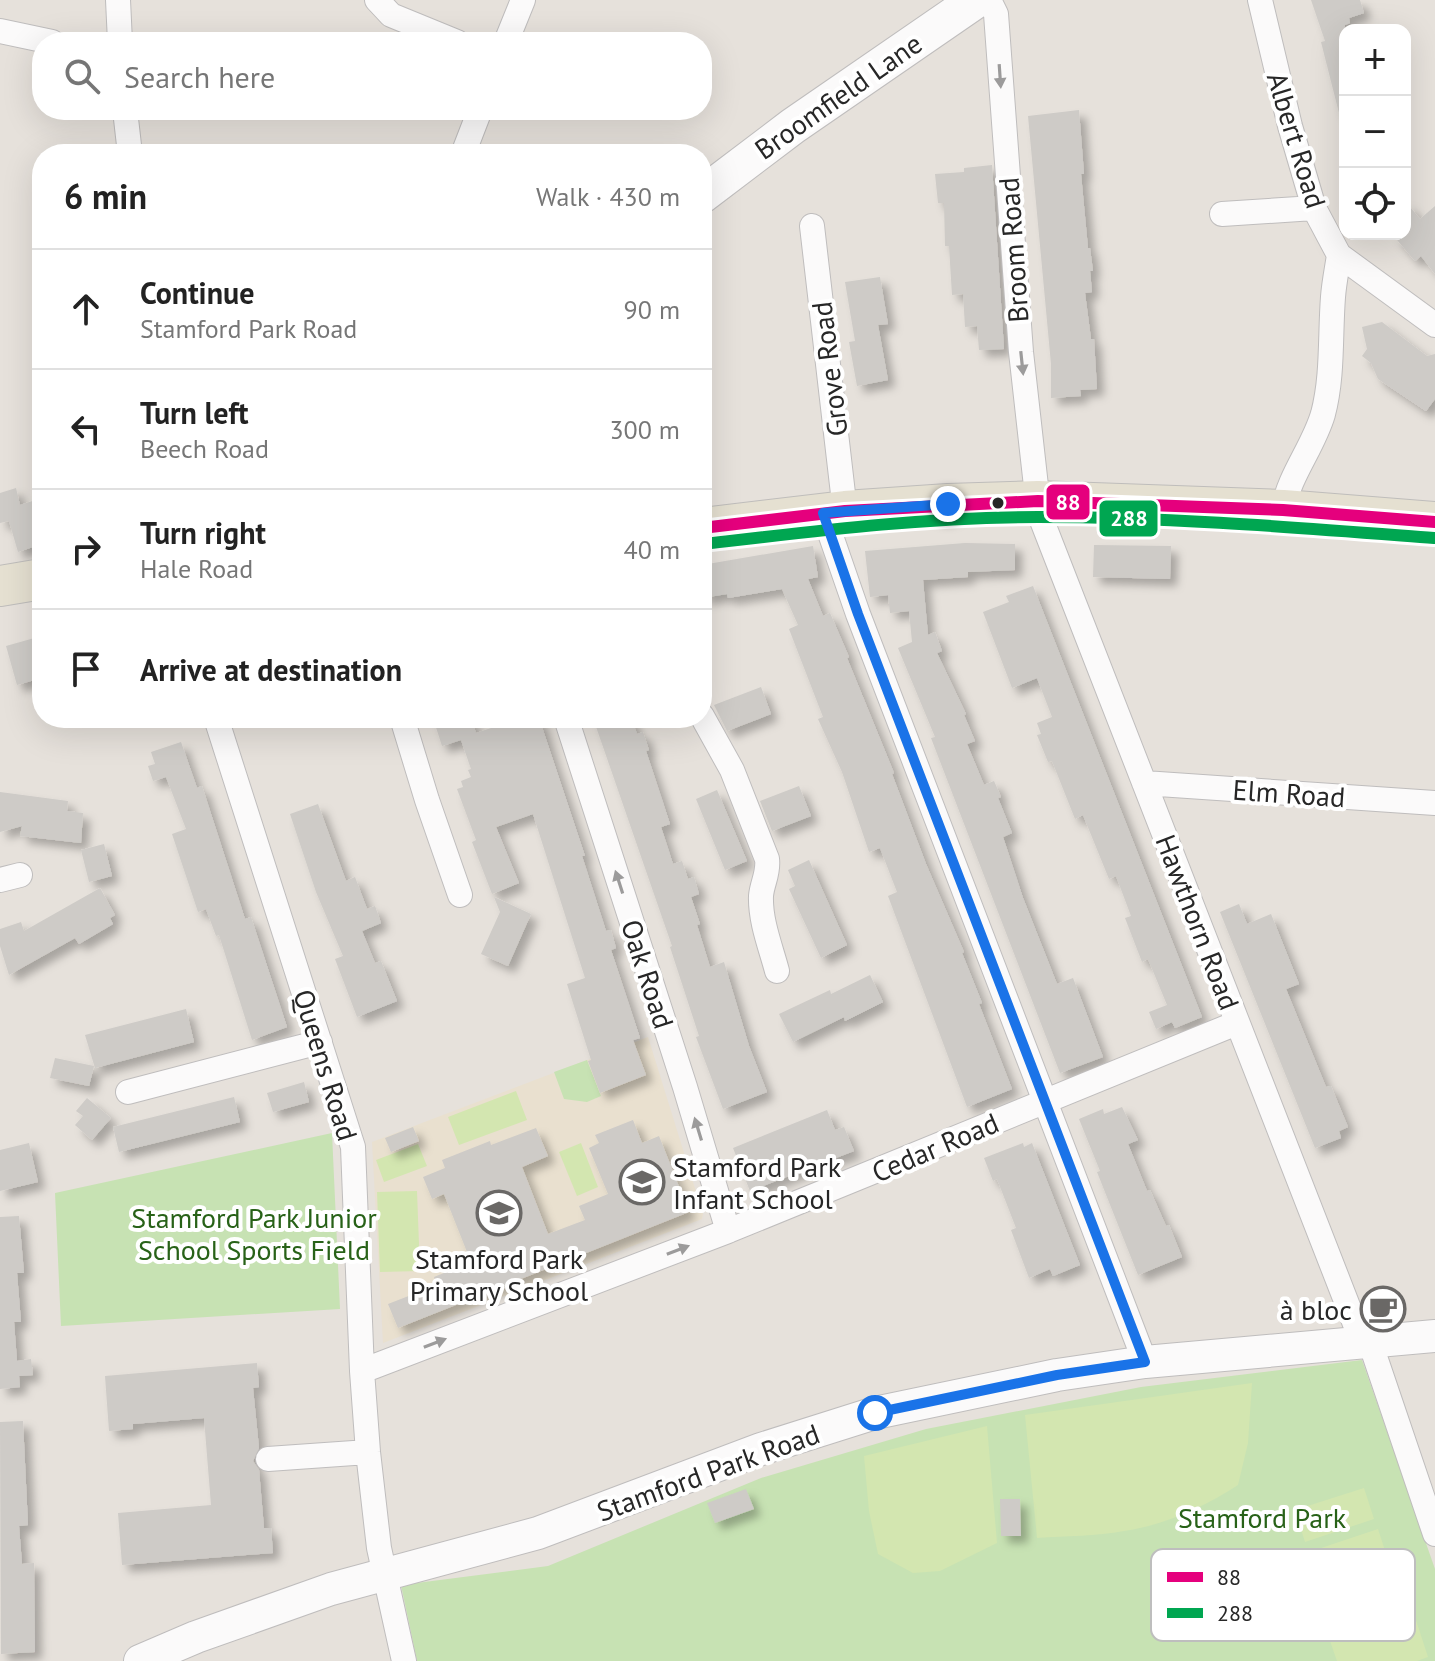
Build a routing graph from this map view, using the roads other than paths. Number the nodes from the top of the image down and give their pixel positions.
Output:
1 (118, 0) edge
2 (377, 0) edge
3 (523, 0) edge
4 (976, 0) edge
5 (989, 0) edge
6 (1260, 0) edge
7 (0, 31) edge
8 (120, 32) edge
9 (433, 32) edge
10 (510, 32) edge
11 (32, 38) edge
12 (126, 120) edge
13 (476, 120) edge
14 (129, 144) edge
15 (467, 144) edge
16 (712, 187) edge
17 (1314, 208) junction
18 (1222, 214) dead end
19 (812, 226) dead end
20 (1339, 255) junction
21 (1435, 325) edge
22 (1038, 501) junction
23 (1283, 510) junction
24 (834, 512) junction
25 (1435, 522) edge
26 (712, 527) edge
27 (32, 581) edge
28 (0, 586) edge
29 (219, 728) edge
30 (405, 728) edge
31 (569, 728) edge
32 (709, 728) edge
33 (1144, 783) junction
34 (1435, 803) edge
35 (460, 895) dead end
36 (777, 971) dead end
37 (1237, 1023) junction
38 (320, 1042) junction
39 (128, 1092) dead end
40 (1045, 1100) junction
41 (728, 1231) junction
42 (1435, 1336) edge
43 (1366, 1342) junction
44 (1145, 1362) junction
45 (362, 1371) junction
46 (368, 1452) junction
47 (268, 1459) dead end
48 (1435, 1534) edge
49 (385, 1575) junction
50 (154, 1658) edge
51 (404, 1661) edge

1 - 8 street
2 - 9 street
3 - 10 street
4 - 16 main road, Broomfield Lane
5 -> 22 street, Broom Road
6 - 17 street, Albert Road
7 - 11 street
12 - 14 street
13 - 15 street
17 - 18 street
17 - 20 street, Albert Road
19 - 24 street, Grove Road
20 - 21 street, Albert Road
20 - 23 street
22 - 23 main road
22 - 24 main road
22 - 33 street, Hawthorn Road
23 - 25 main road
24 - 26 main road
24 - 40 street, Grove Road
27 - 28 main road
29 - 38 street, Queens Road
30 - 35 street
41 -> 31 street, Oak Road
32 - 36 street
33 - 34 street, Elm Road
33 - 37 street, Hawthorn Road
37 - 40 street, Cedar Road
37 - 43 street, Hawthorn Road
38 - 39 street
38 - 45 street, Queens Road
40 - 41 street, Cedar Road
40 - 44 street, Grove Road
45 -> 41 street, Cedar Road
42 - 43 street, Stamford Park Road
43 - 44 street, Stamford Park Road
43 - 48 street, Hawthorn Road
44 - 49 street, Stamford Park Road
45 - 46 street, Queens Road
46 - 47 street
46 - 49 street, Queens Road
49 - 50 street, Stamford Park Road
49 - 51 street, Queens Road

